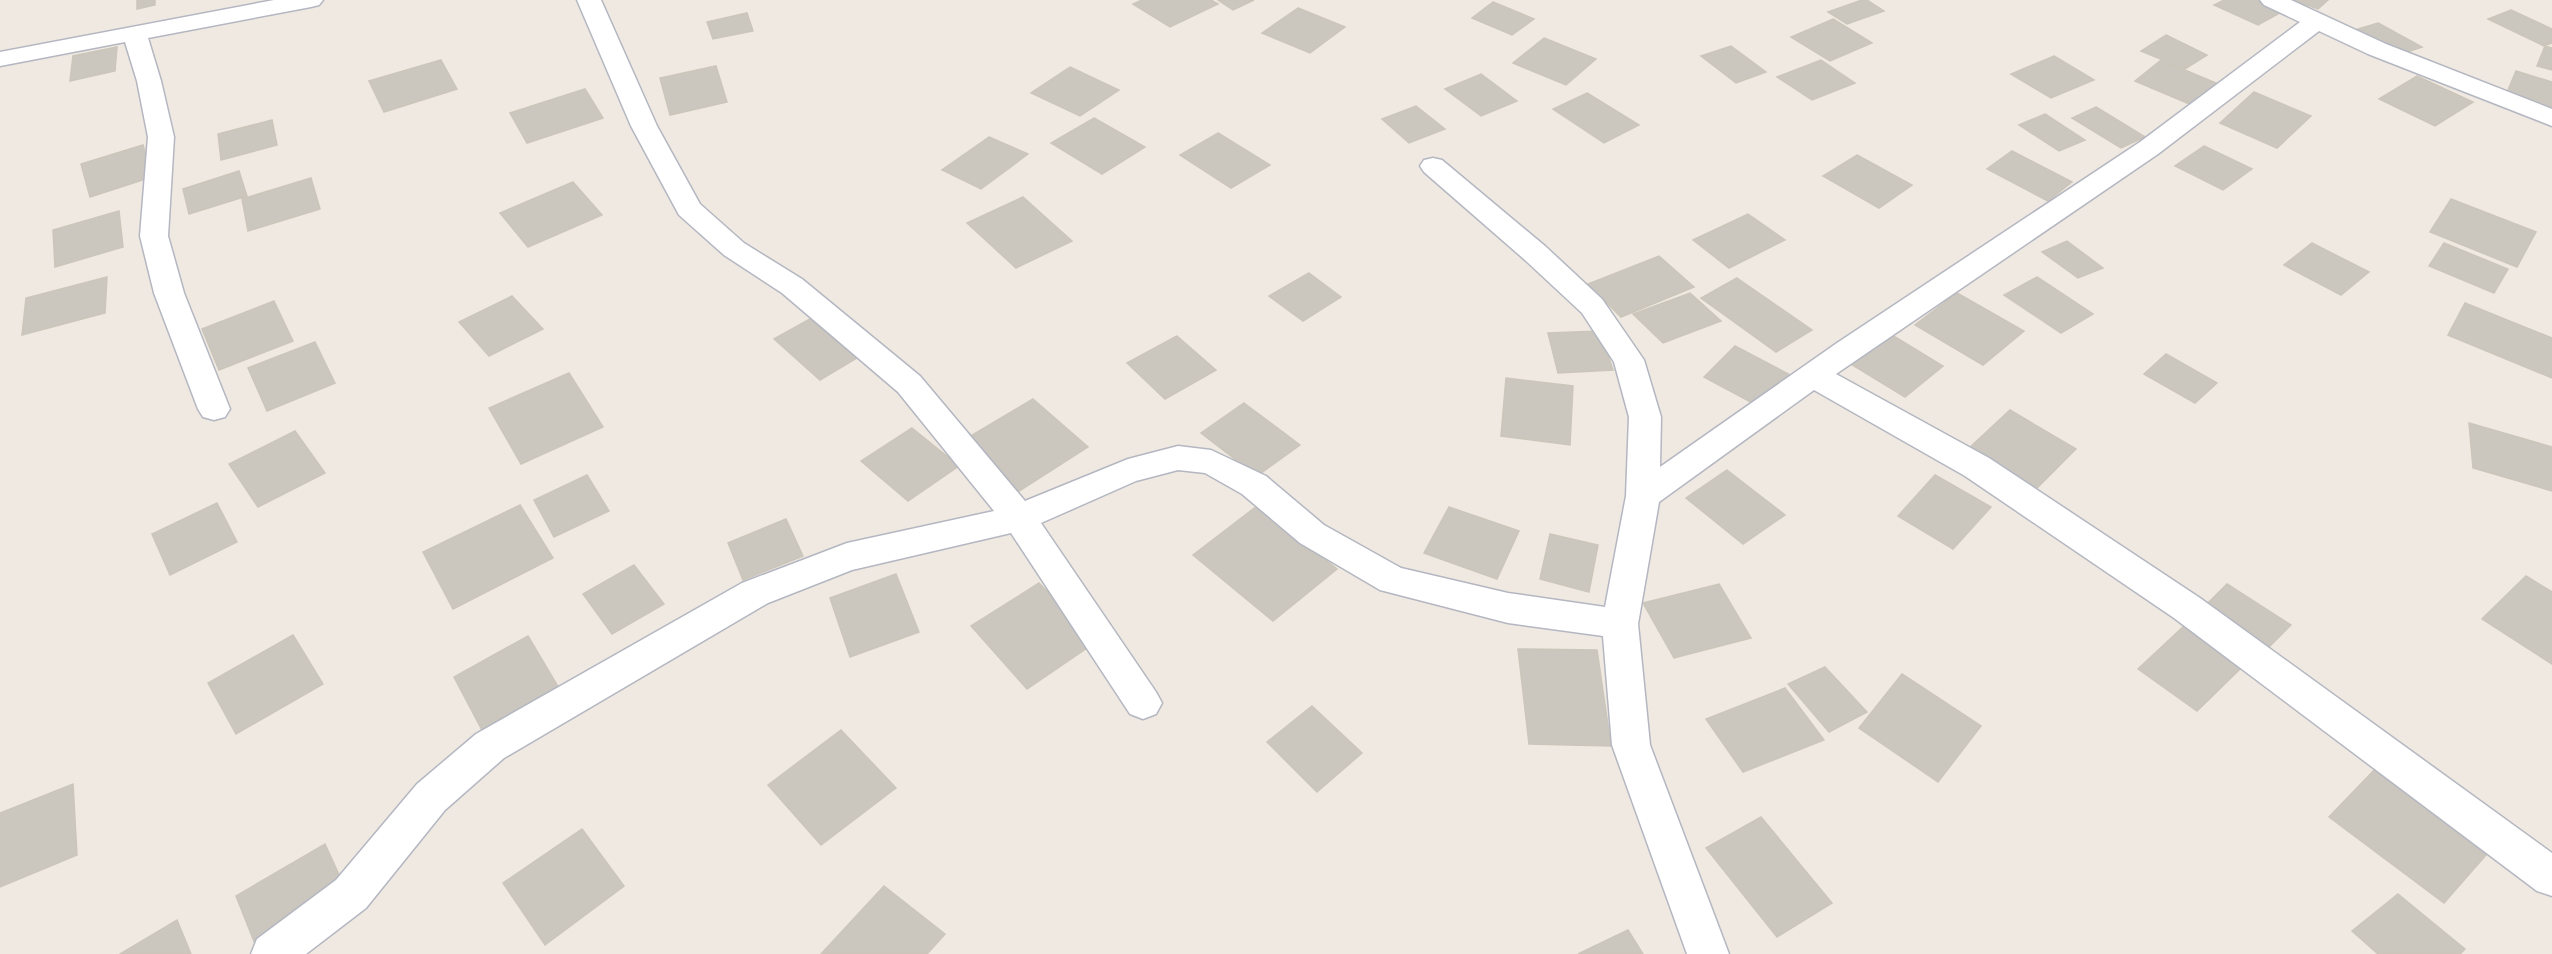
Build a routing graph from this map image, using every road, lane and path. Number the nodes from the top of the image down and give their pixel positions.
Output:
1 (311, 0) edge
2 (589, 0) edge
3 (2272, 0) edge
4 (2316, 21) junction
5 (134, 33) junction
6 (0, 59) edge
7 (2552, 118) edge
8 (1433, 166) dead end
9 (1812, 375) junction
10 (214, 409) dead end
11 (1643, 496) junction
12 (1019, 518) junction
13 (1620, 624) junction
14 (1143, 703) dead end
15 (2552, 878) edge
16 (272, 954) edge
17 (1708, 954) edge

1 - 5 street
2 - 12 street
3 - 4 street
4 - 7 street
4 - 9 street
5 - 6 street
5 - 10 street
8 - 11 street
9 - 11 street
9 - 15 street
11 - 13 street
12 - 13 street
12 - 14 street
12 - 16 street
13 - 17 street

